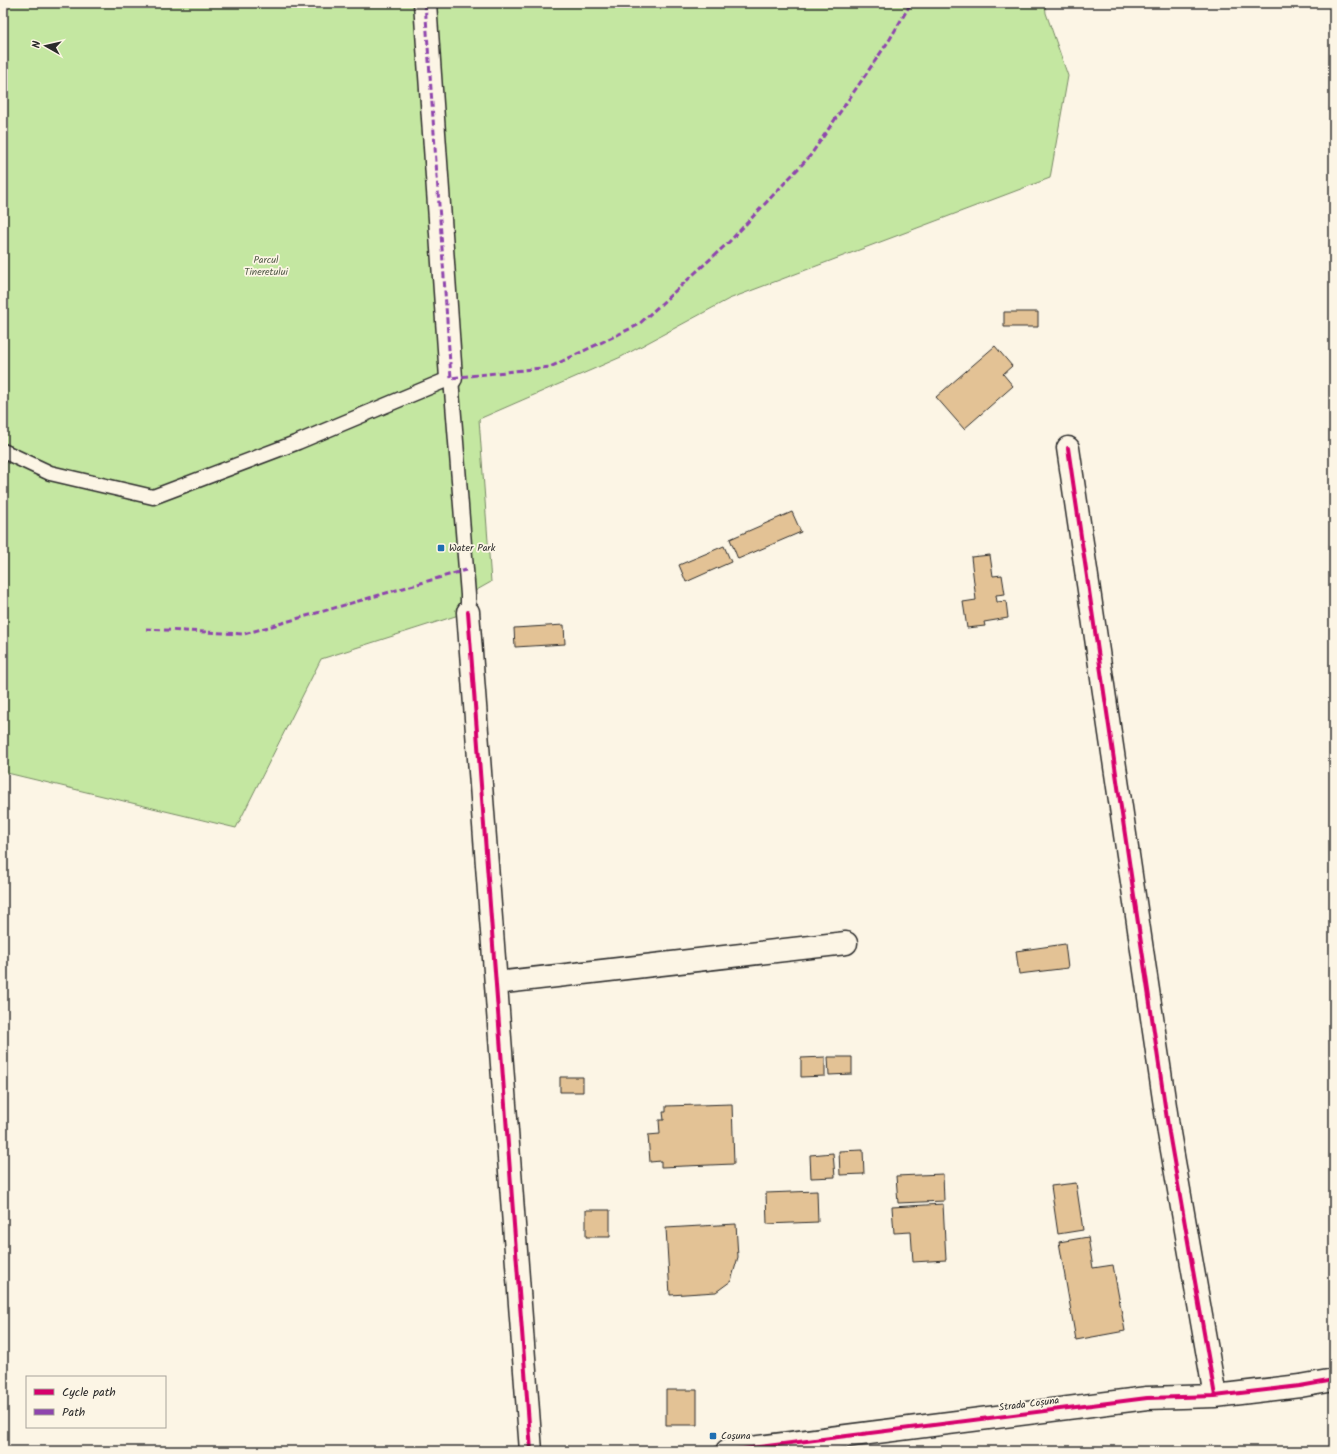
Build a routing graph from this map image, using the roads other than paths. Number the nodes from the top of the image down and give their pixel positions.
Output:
1 (425, 3) edge
2 (451, 378) junction
3 (1068, 448) dead end
4 (3, 451) edge
5 (468, 612) joint
6 (846, 943) dead end
7 (496, 983) junction
8 (1334, 1380) edge
9 (1215, 1396) junction
10 (531, 1451) edge
11 (727, 1451) edge

1 - 2 street
2 - 4 lane
2 - 5 lane
3 - 9 street
5 - 7 street
6 - 7 street
7 - 10 street
8 - 9 street, Strada Coșuna
9 - 11 street, Strada Coșuna

